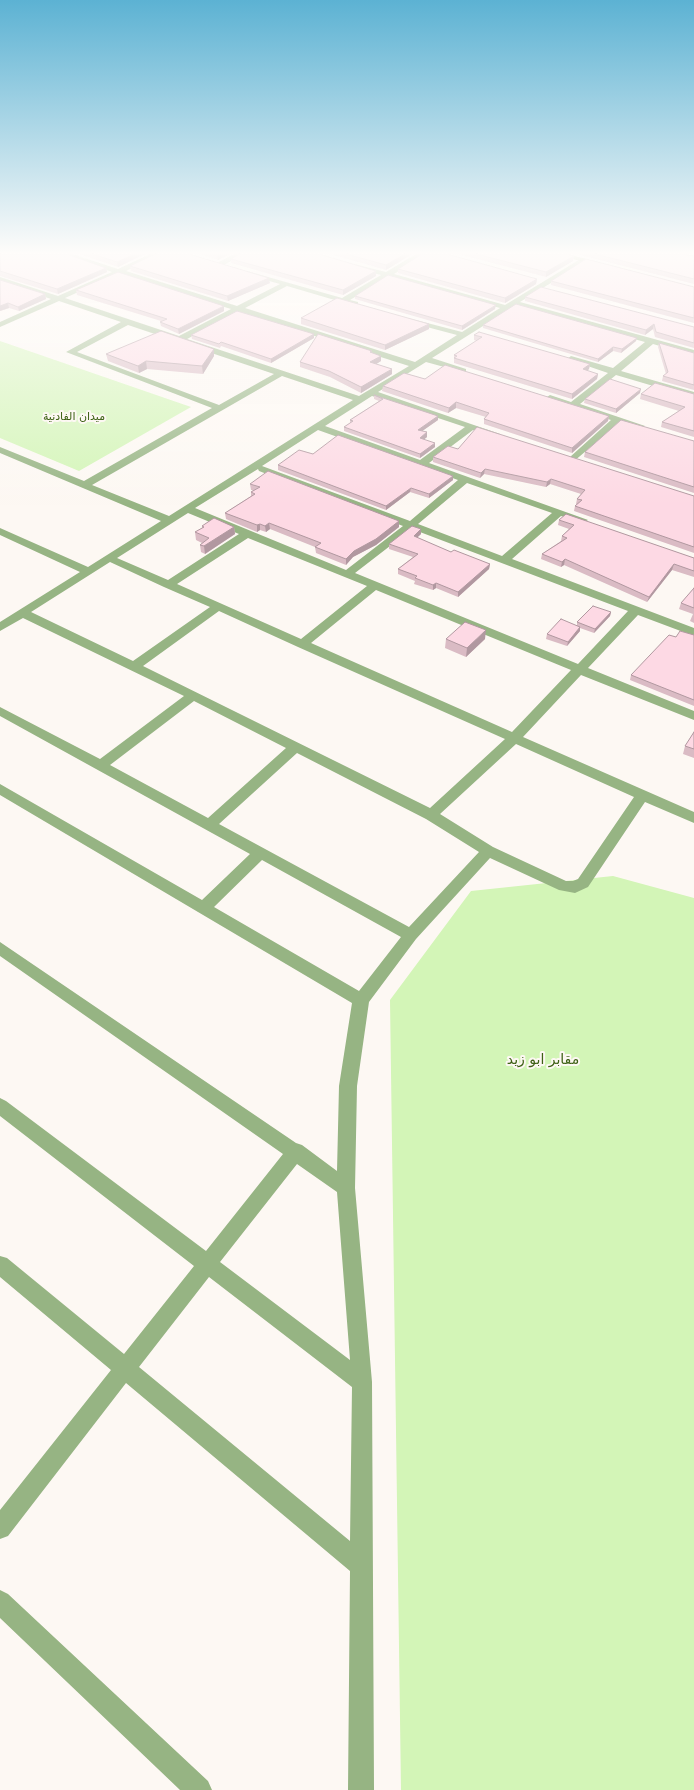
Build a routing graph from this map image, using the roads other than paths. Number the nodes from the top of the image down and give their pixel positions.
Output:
1 (97, 338) edge
2 (175, 338) edge
3 (183, 338) edge
4 (340, 338) edge
5 (464, 338) edge
6 (640, 338) edge
7 (180, 339) junction
8 (652, 341) junction
9 (694, 352) edge
10 (557, 355) edge
11 (420, 362) junction
12 (614, 372) junction
13 (281, 373) junction
14 (471, 374) edge
15 (371, 394) junction
16 (536, 394) edge
17 (694, 395) edge
18 (361, 400) junction
19 (573, 405) junction
20 (219, 408) junction
21 (618, 419) junction
22 (472, 426) junction
23 (318, 427) junction
24 (646, 428) edge
25 (509, 438) edge
26 (0, 450) edge
27 (573, 459) edge
28 (422, 463) junction
29 (256, 466) junction
30 (465, 478) junction
31 (84, 485) junction
32 (188, 509) junction
33 (559, 512) junction
34 (170, 520) junction
35 (411, 525) junction
36 (597, 525) edge
37 (0, 531) edge
38 (248, 533) junction
39 (109, 558) junction
40 (504, 560) junction
41 (88, 571) junction
42 (347, 574) junction
43 (168, 585) junction
44 (375, 585) junction
45 (218, 607) junction
46 (636, 610) junction
47 (23, 613) junction
48 (1, 625) edge
49 (694, 632) edge
50 (302, 644) junction
51 (134, 666) junction
52 (581, 669) junction
53 (192, 696) junction
54 (0, 711) edge
55 (694, 716) edge
56 (514, 738) junction
57 (294, 748) junction
58 (100, 766) junction
59 (0, 789) edge
60 (642, 795) junction
61 (431, 815) junction
62 (694, 818) edge
63 (209, 825) junction
64 (488, 851) junction
65 (259, 854) junction
66 (203, 908) junction
67 (411, 935) junction
68 (0, 948) edge
69 (361, 1000) junction
70 (0, 1106) edge
71 (296, 1151) junction
72 (346, 1188) junction
73 (208, 1263) junction
74 (0, 1265) edge
75 (124, 1370) junction
76 (362, 1382) junction
77 (0, 1528) edge
78 (361, 1565) junction
79 (0, 1602) edge
80 (199, 1790) edge
81 (361, 1790) edge

1 - 20 street
2 - 7 street
3 - 7 street
4 - 11 street
5 - 11 street
6 - 8 street
7 - 13 street
8 - 9 street
8 - 12 street
10 - 12 street
11 - 14 street
11 - 15 street
12 - 17 street
12 - 19 street
13 - 18 street
13 - 20 street
15 - 18 street
15 - 22 street
16 - 19 street
18 - 23 street
19 - 21 street
20 - 31 street
21 - 24 street
21 - 27 street
22 - 25 street
22 - 28 street
23 - 28 street
23 - 29 street
26 - 31 street
28 - 30 street
29 - 32 street
29 - 35 street
30 - 33 street
30 - 35 street
31 - 34 street
32 - 34 street
32 - 38 street
33 - 36 street
33 - 40 street
34 - 39 street
35 - 40 street
35 - 42 street
37 - 41 street
38 - 42 street
38 - 43 street
39 - 41 street
39 - 43 street
40 - 46 street
41 - 47 street
42 - 44 street
43 - 45 street
44 - 50 street
44 - 52 street
45 - 50 street
45 - 51 street
46 - 49 street
46 - 52 street
47 - 48 street
47 - 51 street
50 - 56 street
51 - 53 street
52 - 55 street
52 - 56 street
53 - 57 street
53 - 58 street
54 - 58 street
56 - 60 street
56 - 61 street
57 - 61 street
57 - 63 street
58 - 63 street
59 - 66 street
60 - 62 street
60 - 64 street
61 - 64 street
63 - 65 street
64 - 67 street
65 - 66 street
65 - 67 street
66 - 69 street
67 - 69 street
68 - 71 street
69 - 72 street
70 - 73 street
71 - 72 street
71 - 73 street
72 - 76 street
73 - 75 street
73 - 76 street
74 - 75 street
75 - 77 street
75 - 78 street
76 - 78 street
78 - 81 street
79 - 80 street

